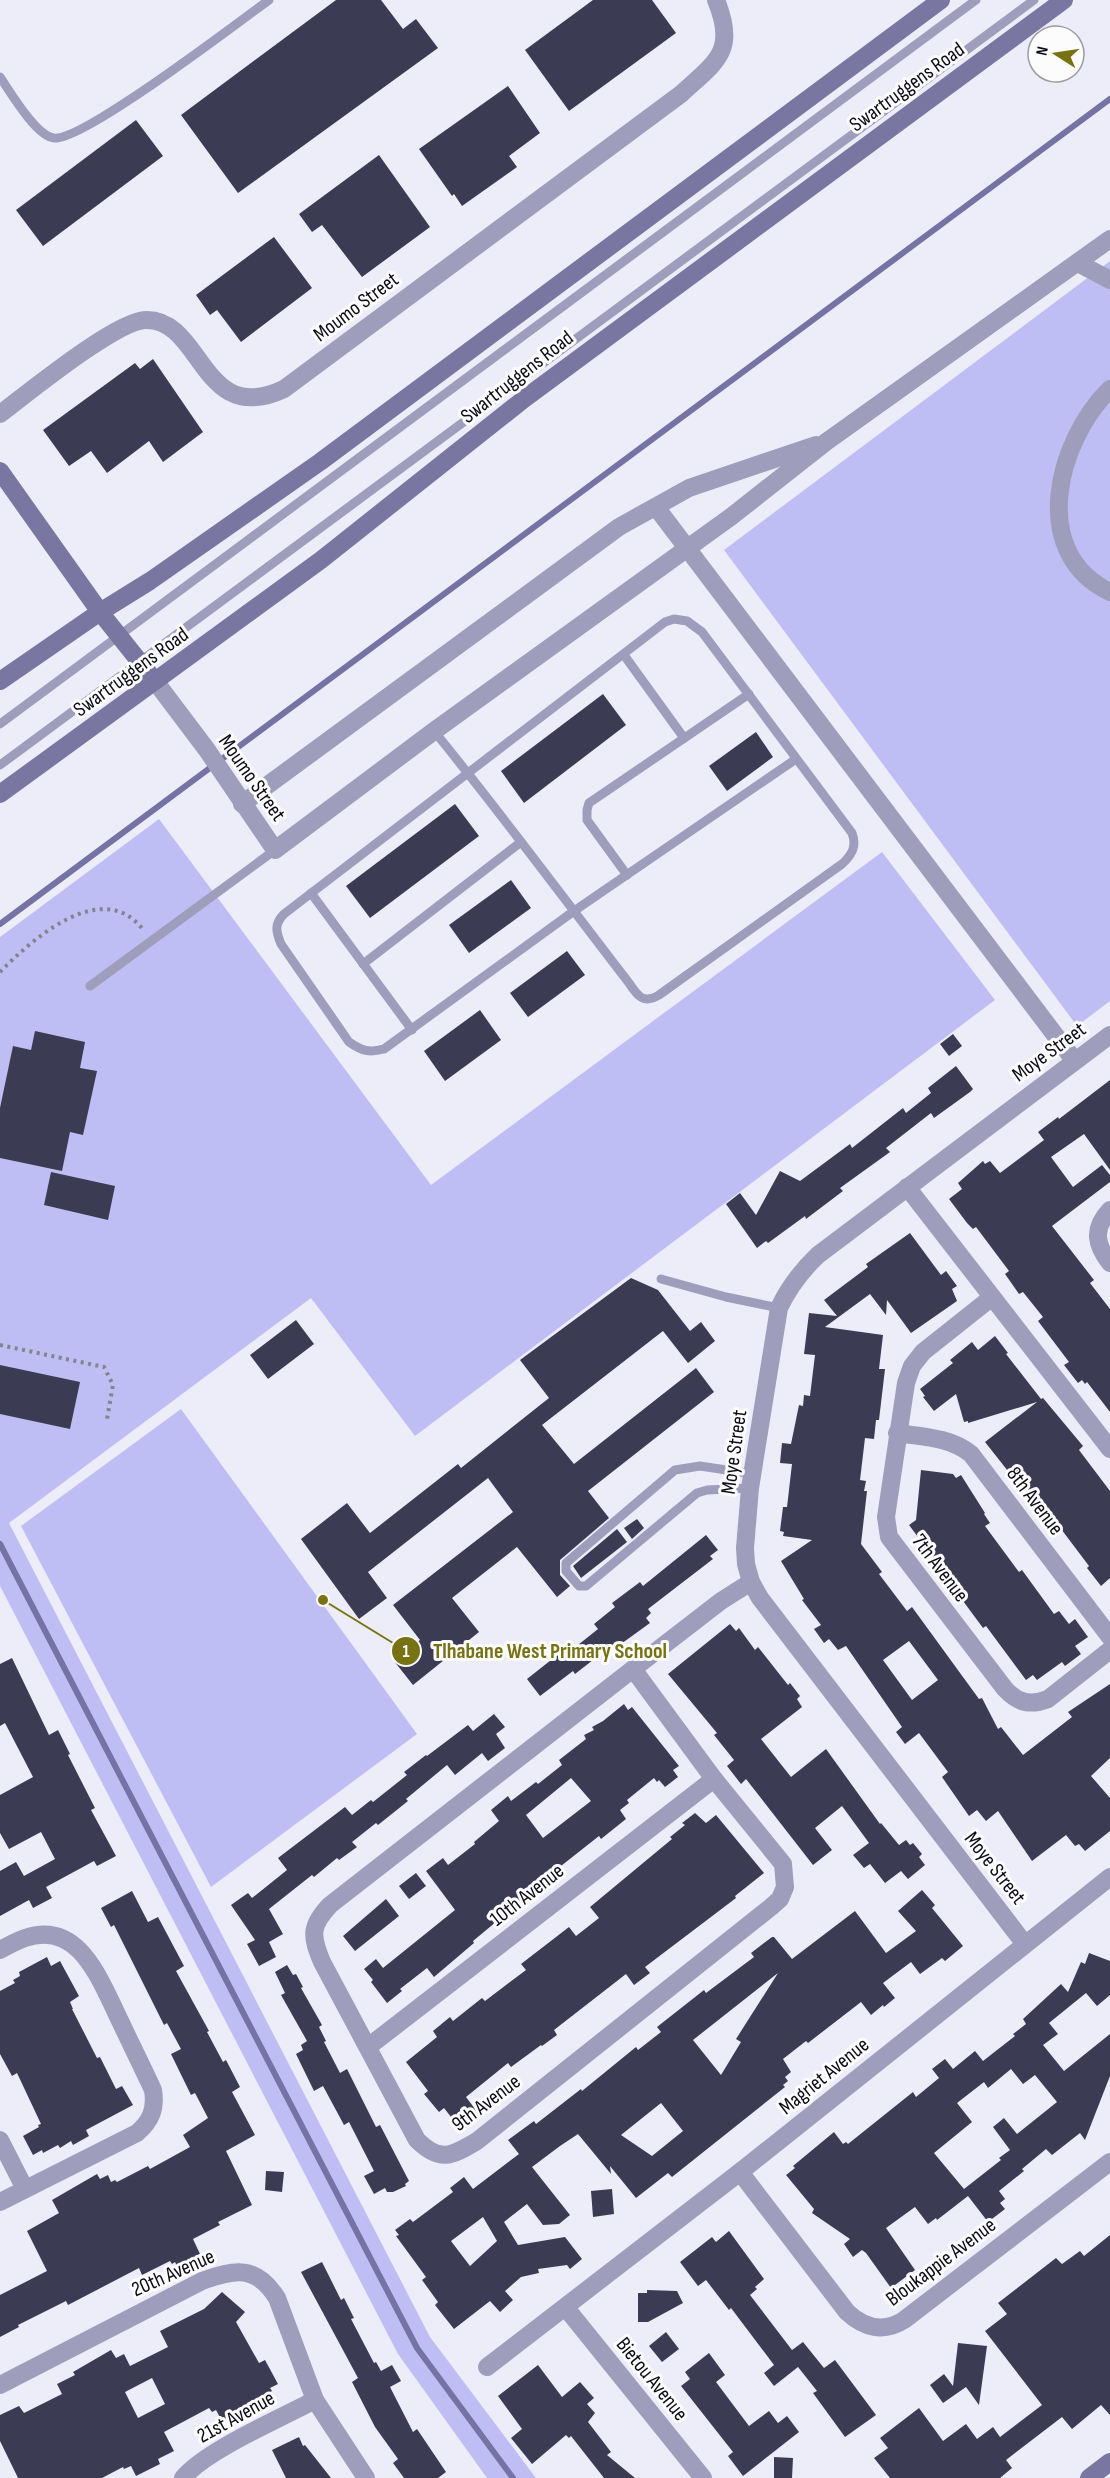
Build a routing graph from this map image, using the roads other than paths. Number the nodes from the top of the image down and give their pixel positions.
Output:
1 (269, 0) edge
2 (716, 0) edge
3 (941, 0) edge
4 (976, 0) edge
5 (1034, 0) edge
6 (1064, 0) edge
7 (0, 77) edge
8 (1110, 239) edge
9 (1078, 263) junction
10 (1110, 280) edge
11 (1110, 389) edge
12 (0, 414) edge
13 (826, 442) junction
14 (0, 471) edge
15 (656, 507) junction
16 (687, 549) junction
17 (1110, 592) edge
18 (100, 612) junction
19 (119, 636) junction
20 (624, 655) junction
21 (140, 662) junction
22 (0, 681) edge
23 (155, 681) junction
24 (749, 694) junction
25 (0, 724) edge
26 (434, 731) junction
27 (684, 738) junction
28 (796, 759) junction
29 (0, 765) edge
30 (469, 774) junction
31 (0, 794) edge
32 (242, 804) junction
33 (521, 842) junction
34 (275, 850) junction
35 (627, 875) junction
36 (311, 893) junction
37 (574, 911) junction
38 (363, 964) junction
39 (90, 986) dead end
40 (412, 1030) junction
41 (1110, 1035) edge
42 (1074, 1060) junction
43 (907, 1187) junction
44 (1110, 1210) edge
45 (1110, 1263) edge
46 (661, 1279) dead end
47 (991, 1298) junction
48 (779, 1308) junction
49 (897, 1433) junction
50 (1110, 1449) edge
51 (751, 1481) junction
52 (751, 1582) junction
53 (1110, 1637) edge
54 (1110, 1650) edge
55 (633, 1669) junction
56 (714, 1779) junction
57 (1110, 1877) edge
58 (1024, 1943) junction
59 (0, 1950) edge
60 (368, 2047) junction
61 (0, 2140) edge
62 (1110, 2162) edge
63 (740, 2172) junction
64 (25, 2189) junction
65 (0, 2202) edge
66 (566, 2308) junction
67 (487, 2367) dead end
68 (0, 2385) edge
69 (315, 2400) junction
70 (1110, 2462) edge
71 (183, 2478) edge
72 (366, 2478) edge
73 (703, 2478) edge
74 (1089, 2478) edge

1 - 7 lane
2 - 12 street, Moumo Street
3 - 18 main road
4 - 19 lane
5 - 21 lane
6 - 23 main road, Swartruggens Road
8 - 9 street
9 - 10 street
9 - 13 street
11 - 17 street
13 - 15 street
13 - 16 street
14 - 18 main road, Moumo Street
15 - 16 street
15 - 32 street
16 - 26 street
16 - 42 street
18 - 19 main road, Moumo Street
18 - 22 main road
19 - 21 main road, Moumo Street
19 - 25 lane
20 - 24 lane
20 - 27 lane
20 - 30 lane
21 - 23 main road, Moumo Street
21 - 29 lane
23 - 31 main road, Swartruggens Road
23 - 32 street, Moumo Street
24 - 27 lane
24 - 28 lane
26 - 30 lane
26 - 34 street
27 - 35 lane
28 - 35 lane
28 - 37 lane
30 - 33 lane
30 - 36 lane
32 - 34 street, Moumo Street
33 - 37 lane
33 - 38 lane
34 - 39 lane
35 - 37 lane
36 - 38 lane
36 - 40 lane
37 - 40 lane
38 - 40 lane
41 - 42 street, Moye Street
42 - 43 street, Moye Street
43 - 47 street
43 - 48 street, Moye Street
44 - 45 street
46 - 48 lane
47 - 49 street, 7th Avenue
47 - 50 street
48 - 51 street, Moye Street
49 - 53 street, 8th Avenue
49 - 54 street, 7th Avenue
51 - 51 lane
51 - 52 street, Moye Street
52 - 55 street, 9th Avenue
52 - 58 street, Moye Street
55 - 56 street, 9th Avenue
55 - 60 street, 9th Avenue
56 - 60 street, 10th Avenue
56 - 60 street, 9th Avenue
57 - 58 street, Magriet Avenue
58 - 63 street, Magriet Avenue
59 - 64 street
61 - 64 street
62 - 63 street, Bloukappie Avenue
63 - 66 street, Magriet Avenue
64 - 65 street
66 - 67 street, Magriet Avenue
66 - 73 street, Bietou Avenue
68 - 69 street, 20th Avenue
69 - 71 street, 21st Avenue
69 - 72 street, 20th Avenue
70 - 74 main road

